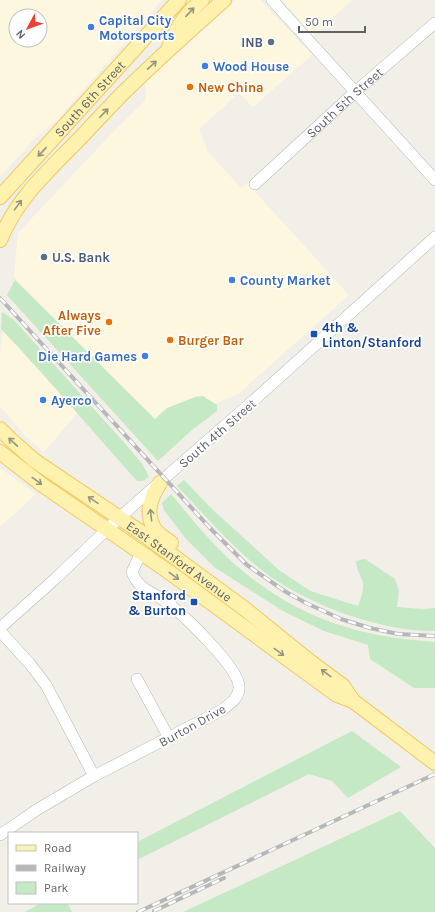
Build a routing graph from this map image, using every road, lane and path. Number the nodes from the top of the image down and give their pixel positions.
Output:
1 (179, 0) edge
2 (202, 0) edge
3 (224, 0) edge
4 (272, 0) edge
5 (435, 23) edge
6 (167, 51) junction
7 (356, 92) junction
8 (435, 180) edge
9 (254, 184) dead end
10 (0, 197) edge
11 (435, 237) edge
12 (0, 240) edge
13 (0, 429) edge
14 (2, 455) edge
15 (160, 483) junction
16 (120, 517) junction
17 (107, 530) junction
18 (142, 553) junction
19 (222, 591) junction
20 (0, 630) edge
21 (137, 679) dead end
22 (353, 701) junction
23 (169, 738) junction
24 (435, 763) edge
25 (94, 776) junction
26 (0, 835) edge

1 -> 10 main road, South 6th Street
6 -> 2 main road
3 - 6 main road, South 6th Street
4 - 7 street
5 - 7 street, South 5th Street
12 -> 6 main road, South 6th Street
7 - 8 street
7 - 9 street, South 5th Street
11 - 15 street, South 4th Street
16 -> 13 main road, East Stanford Avenue
14 -> 17 main road, East Stanford Avenue
15 - 16 street, South 4th Street
19 -> 15 main road
16 - 17 street, South 4th Street
16 - 19 main road, East Stanford Avenue
17 - 18 main road, East Stanford Avenue
17 - 20 street, South 4th Street
18 -> 22 main road, East Stanford Avenue
18 - 23 street, Burton Drive
22 -> 19 main road, East Stanford Avenue
20 - 25 street
21 - 23 street
22 - 24 main road, East Stanford Avenue
23 - 25 street, Burton Drive
25 - 26 street, Burton Drive

